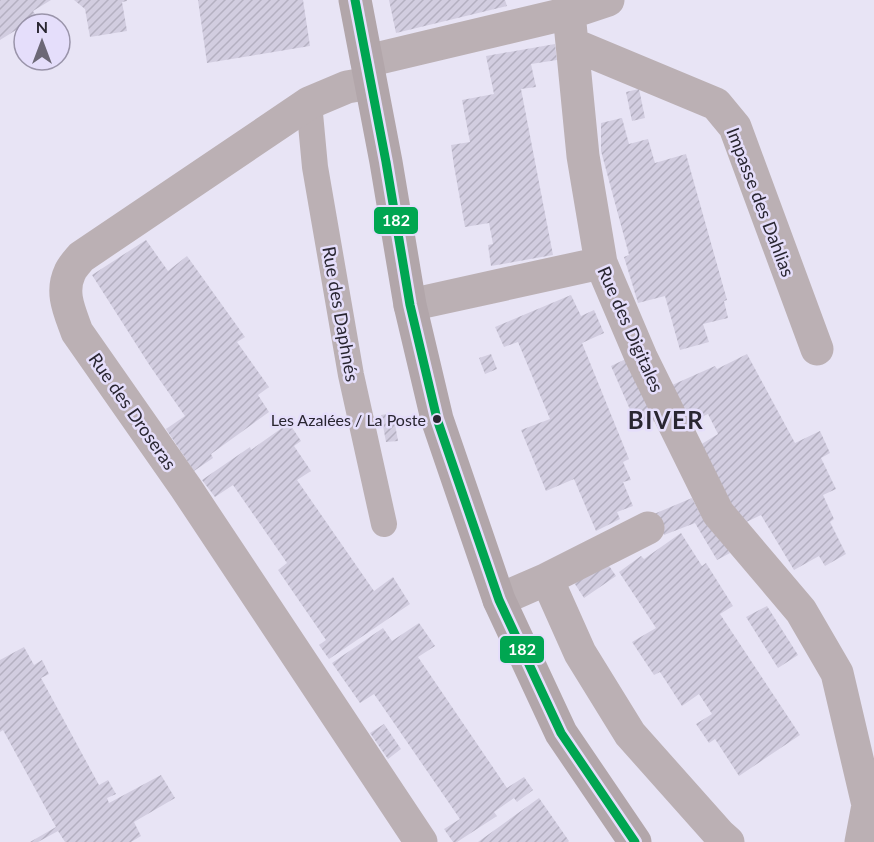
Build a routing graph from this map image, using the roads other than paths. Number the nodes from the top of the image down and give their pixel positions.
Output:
1 (355, 0) edge
2 (608, 0) edge
3 (570, 29) junction
4 (368, 72) junction
5 (309, 103) junction
6 (602, 263) junction
7 (410, 305) junction
8 (817, 349) dead end
9 (384, 524) dead end
10 (648, 528) dead end
11 (547, 579) junction
12 (499, 600) junction
13 (421, 842) edge
14 (635, 842) edge
15 (728, 842) edge
16 (861, 842) edge

1 - 4 street
2 - 3 street, Rue des Droseras
3 - 4 street, Rue des Droseras
3 - 6 street, Rue des Digitales
3 - 8 street, Impasse des Dahlias
4 - 5 street, Rue des Droseras
4 - 7 street
5 - 9 lane, Rue des Daphnés
5 - 13 street, Rue des Droseras
6 - 7 street
6 - 16 street, Rue des Digitales
7 - 12 street
10 - 11 street
11 - 12 street
11 - 15 street
12 - 14 street

